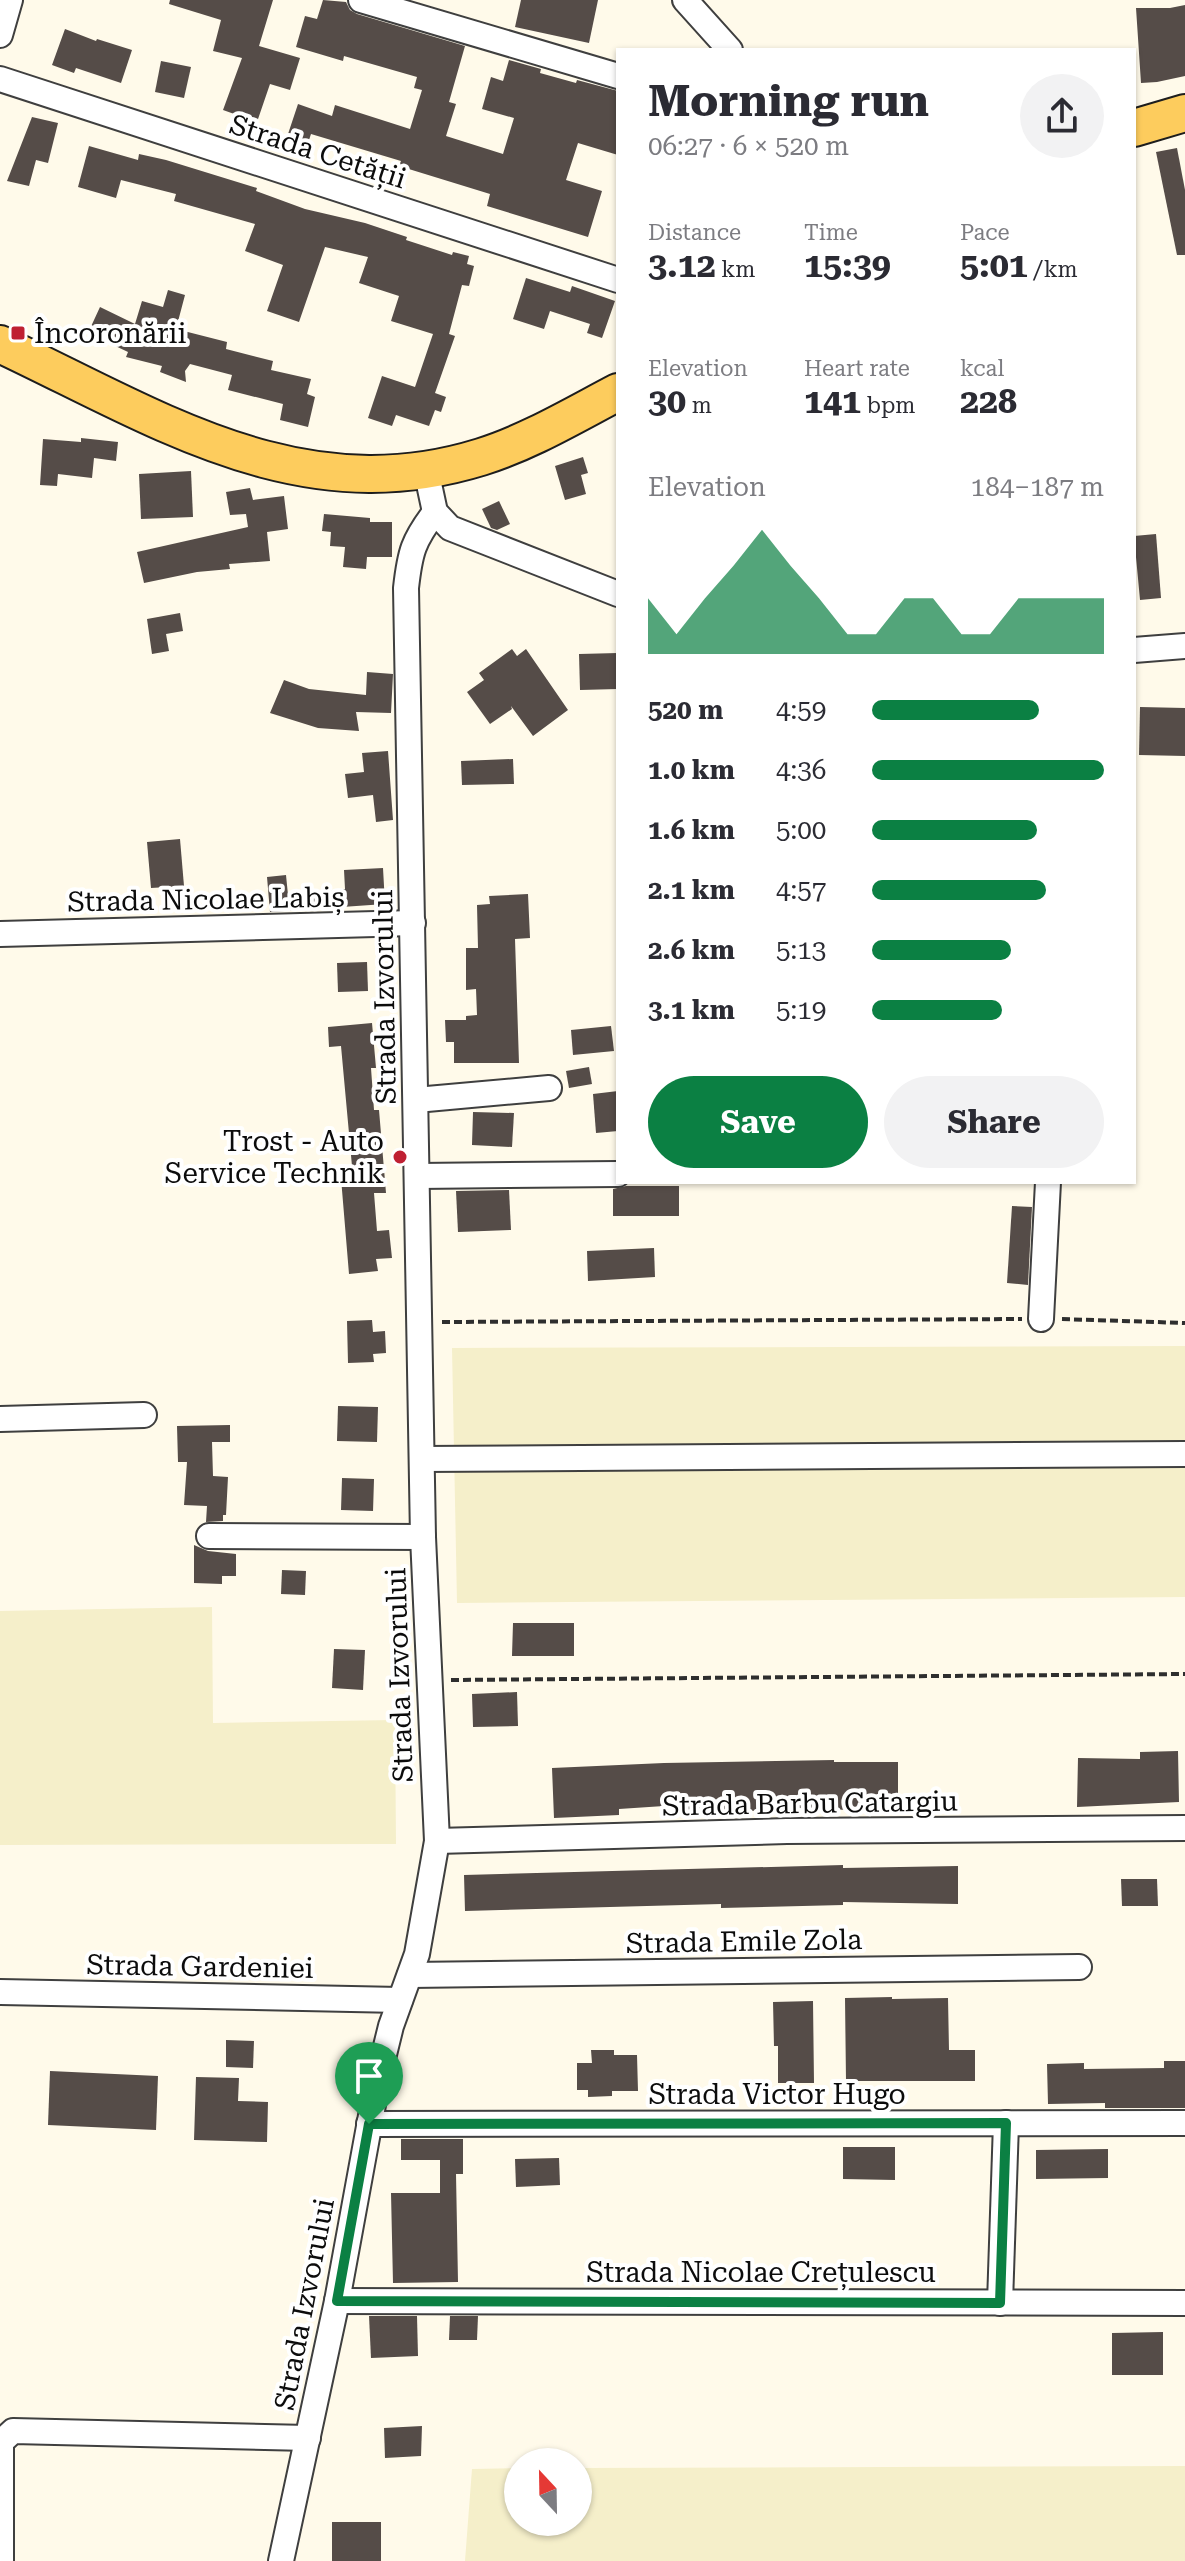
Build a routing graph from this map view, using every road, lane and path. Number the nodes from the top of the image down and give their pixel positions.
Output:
1 (10, 0) edge
2 (361, 0) edge
3 (685, 0) edge
4 (0, 35) edge
5 (728, 48) edge
6 (616, 75) edge
7 (0, 79) edge
8 (1185, 113) edge
9 (1136, 127) edge
10 (616, 279) edge
11 (0, 344) edge
12 (616, 393) edge
13 (426, 470) junction
14 (435, 512) junction
15 (616, 593) edge
16 (1185, 646) edge
17 (1136, 650) edge
18 (413, 923) junction
19 (0, 934) edge
20 (549, 1088) dead end
21 (416, 1100) junction
22 (616, 1174) edge
23 (418, 1176) junction
24 (1048, 1184) edge
25 (1041, 1319) junction
26 (420, 1322) junction
27 (1185, 1323) edge
28 (144, 1415) dead end
29 (0, 1419) edge
30 (1184, 1454) edge
31 (422, 1459) junction
32 (209, 1536) dead end
33 (423, 1537) junction
34 (1185, 1674) edge
35 (430, 1680) junction
36 (1185, 1828) edge
37 (437, 1841) junction
38 (1079, 1967) dead end
39 (410, 1975) junction
40 (0, 1992) edge
41 (400, 2000) junction
42 (1006, 2123) junction
43 (1185, 2123) edge
44 (369, 2124) junction
45 (337, 2301) junction
46 (1000, 2303) junction
47 (1185, 2303) edge
48 (308, 2438) junction
49 (1, 2561) edge
50 (281, 2561) edge

1 - 4 street
2 - 6 street
3 - 5 street
7 - 10 street, Strada Cetății
8 - 9 main road
11 - 13 main road
12 - 13 main road
13 - 14 street
14 - 15 street
14 - 18 street, Strada Izvorului
16 - 17 street
18 - 19 street, Strada Nicolae Labiș
18 - 21 street, Strada Izvorului
20 - 21 street
21 - 23 street, Strada Izvorului
22 - 23 street
23 - 26 street, Strada Izvorului
24 - 25 street
25 - 26 path
25 - 27 path
26 - 31 street, Strada Izvorului
28 - 29 street
30 - 31 street
31 - 33 street, Strada Izvorului
32 - 33 street, Strada Izvorului
33 - 35 street, Strada Izvorului
34 - 35 path
35 - 37 street, Strada Izvorului
36 - 37 street, Strada Barbu Catargiu
37 - 39 street, Strada Izvorului
38 - 39 street, Strada Emile Zola
39 - 41 street, Strada Izvorului
40 - 41 street, Strada Gardeniei
41 - 44 street, Strada Izvorului
42 - 43 street, Strada Victor Hugo
42 - 44 street, Strada Victor Hugo
42 - 46 street
44 - 45 street, Strada Izvorului
45 - 46 street, Strada Nicolae Crețulescu
45 - 48 street, Strada Izvorului
46 - 47 street, Strada Nicolae Crețulescu
48 - 49 street
48 - 50 street, Strada Izvorului

